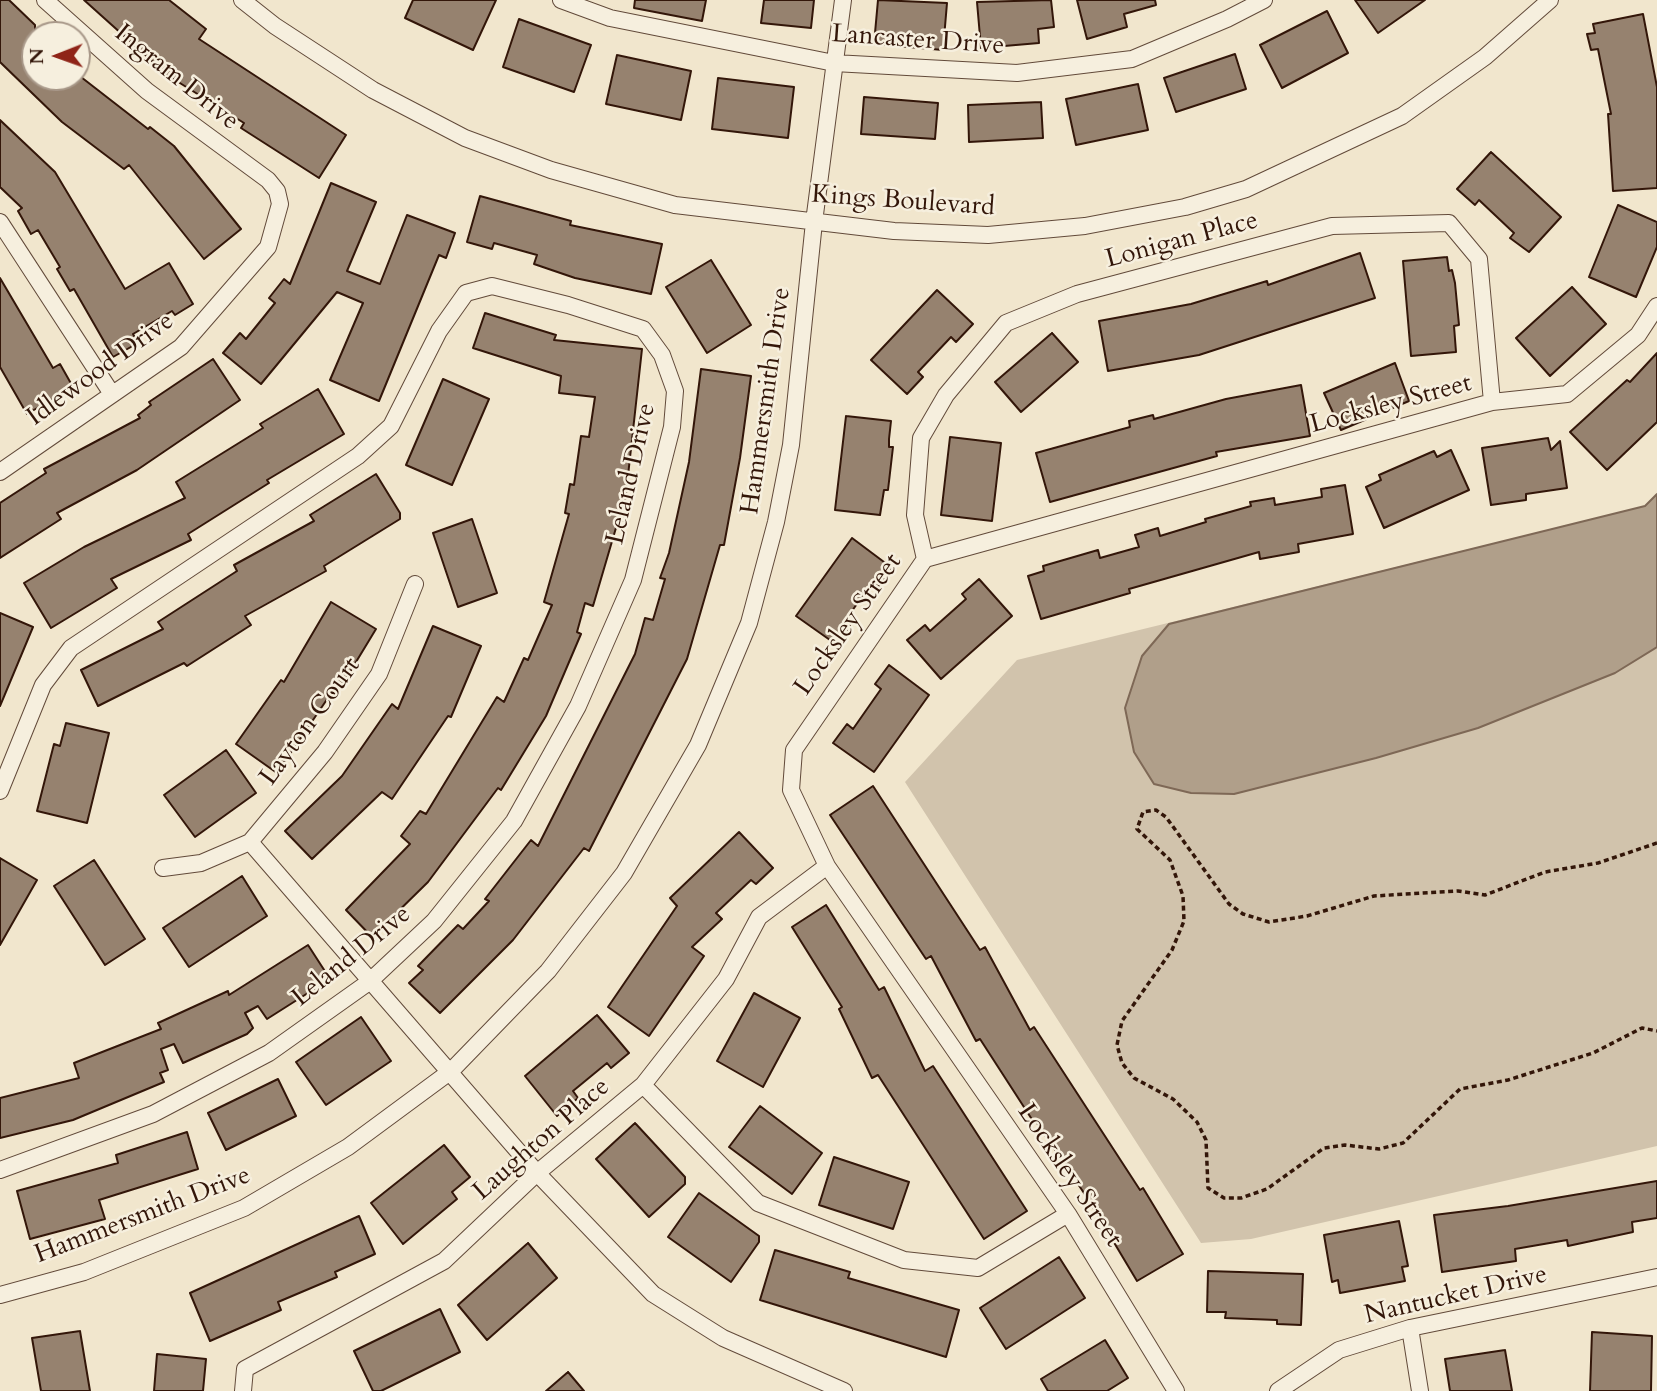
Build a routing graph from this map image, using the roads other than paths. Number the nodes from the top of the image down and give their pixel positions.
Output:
1 (46, 0) edge
2 (242, 0) edge
3 (561, 0) edge
4 (843, 0) edge
5 (1264, 0) edge
6 (1550, 0) edge
7 (834, 62) junction
8 (278, 191) joint
9 (0, 222) edge
10 (814, 222) junction
11 (1657, 306) edge
12 (112, 394) junction
13 (1492, 402) junction
14 (0, 472) edge
15 (925, 559) junction
16 (415, 584) dead end
17 (0, 791) edge
18 (250, 842) junction
19 (827, 866) junction
20 (163, 868) dead end
21 (369, 982) junction
22 (451, 1071) junction
23 (643, 1085) junction
24 (0, 1170) edge
25 (537, 1173) junction
26 (1068, 1214) junction
27 (1657, 1277) edge
28 (0, 1295) edge
29 (1410, 1328) junction
30 (243, 1391) edge
31 (845, 1391) edge
32 (1176, 1391) edge
33 (1278, 1391) edge
34 (1420, 1391) edge

1 - 8 street, Ingram Drive
2 - 10 street, Kings Boulevard
3 - 7 street, Lancaster Drive
4 - 7 street, Hammersmith Drive
5 - 7 street, Lancaster Drive
6 - 10 street, Kings Boulevard
7 - 10 street, Hammersmith Drive
8 - 12 street, Idlewood Drive
9 - 12 street
10 - 22 street, Hammersmith Drive
11 - 13 street, Locksley Street
12 - 14 street, Idlewood Drive
13 - 15 street, Locksley Street
13 - 15 street, Lonigan Place
15 - 19 street, Locksley Street
16 - 18 street, Layton Court
17 - 21 street, Leland Drive
18 - 20 street, Layton Court
18 - 21 street
19 - 23 street, Laughton Place
19 - 26 street, Locksley Street
21 - 22 street
21 - 24 street, Leland Drive
22 - 25 street
22 - 28 street, Hammersmith Drive
23 - 25 street, Laughton Place
23 - 26 street
25 - 30 street, Laughton Place
25 - 31 street
26 - 32 street, Locksley Street
27 - 29 street, Nantucket Drive
29 - 33 street, Nantucket Drive
29 - 34 street

